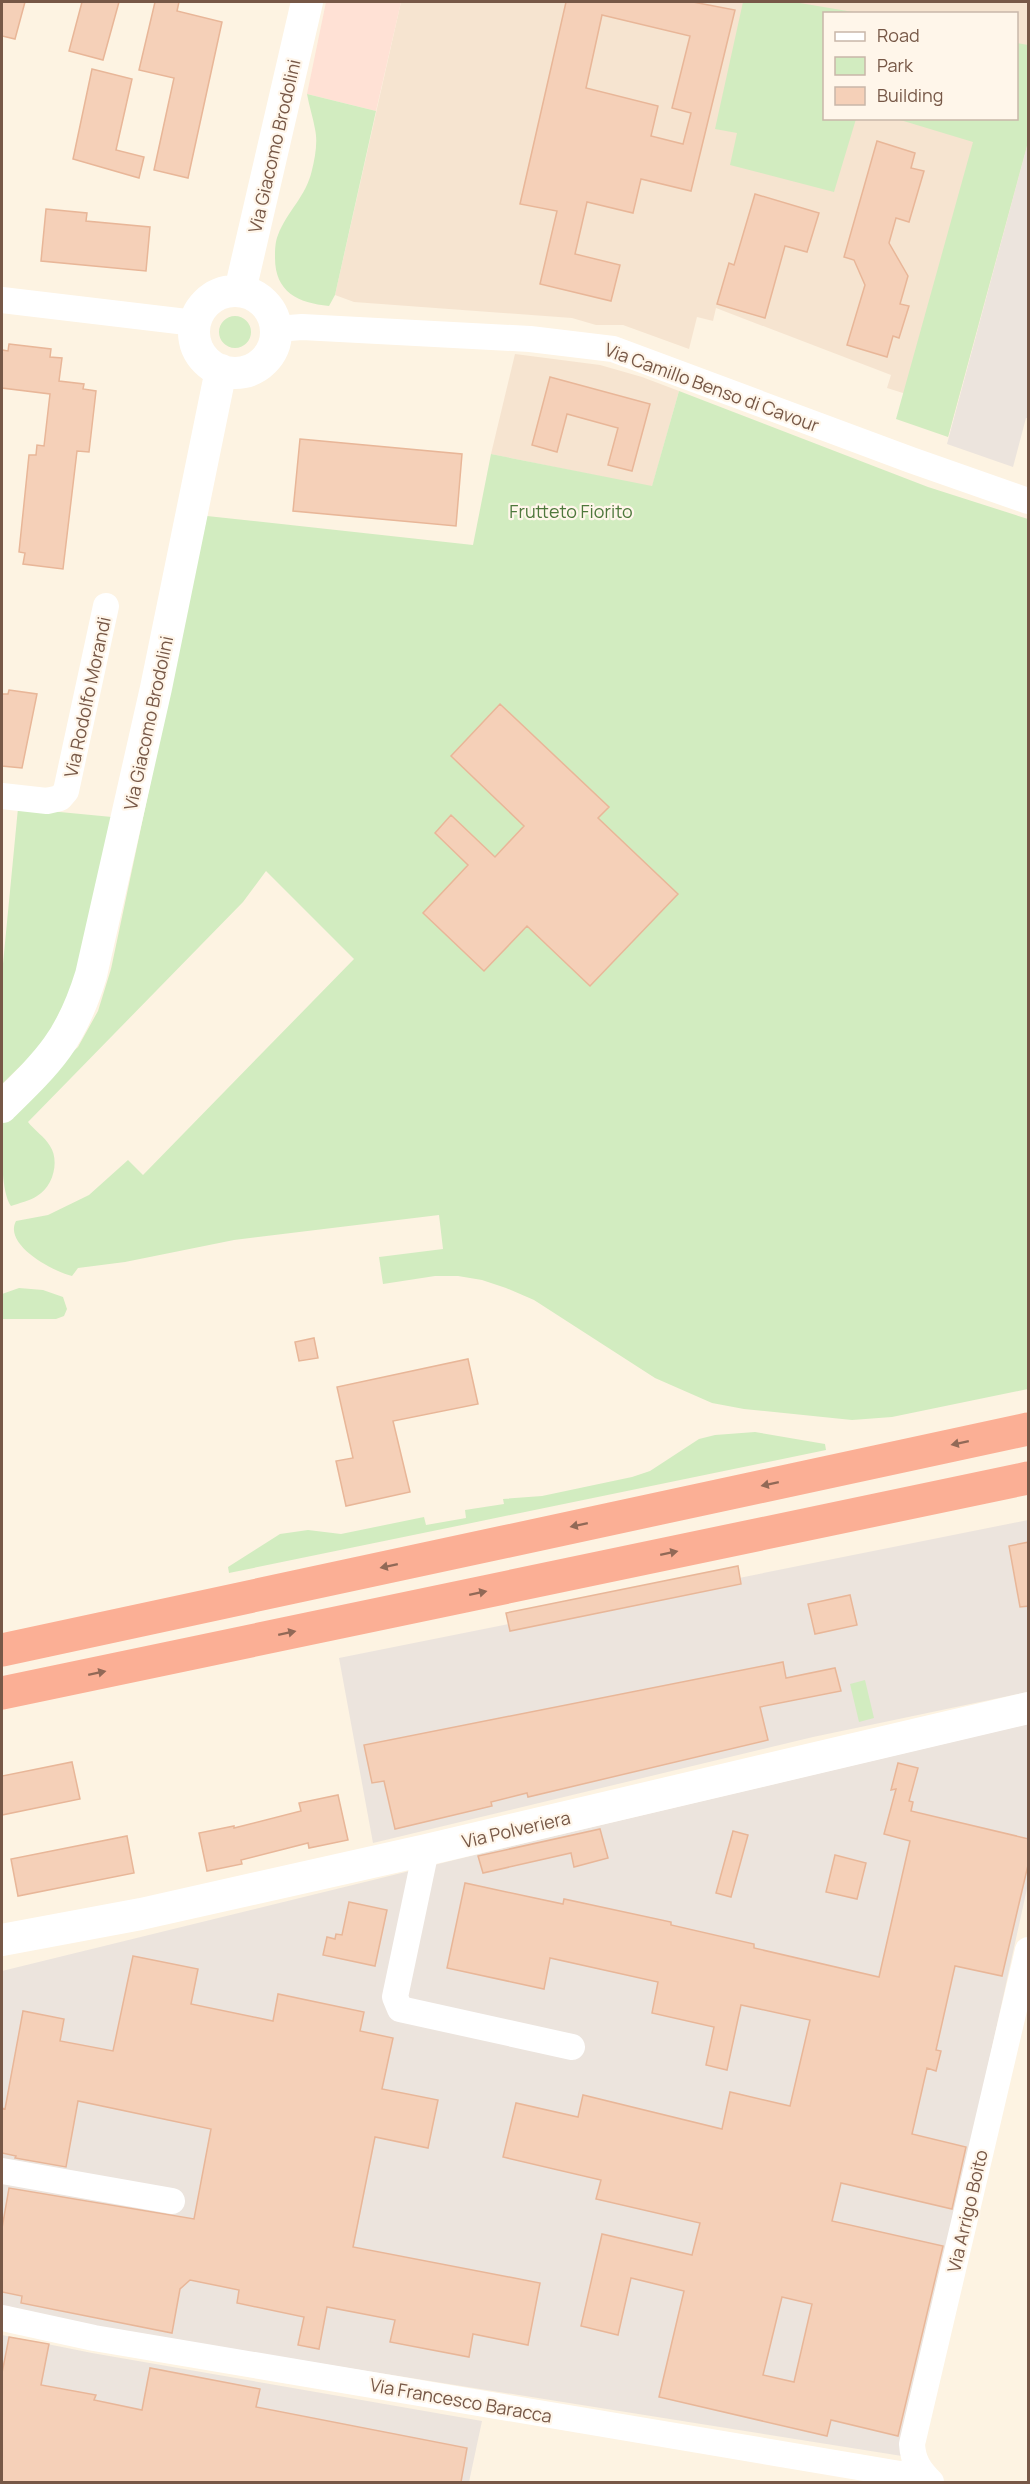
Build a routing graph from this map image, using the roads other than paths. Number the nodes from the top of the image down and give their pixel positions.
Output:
1 (307, 2) edge
2 (240, 291) junction
3 (2, 300) edge
4 (195, 323) junction
5 (276, 329) junction
6 (221, 370) junction
7 (1029, 501) edge
8 (106, 606) dead end
9 (2, 796) edge
10 (45, 1065) junction
11 (2, 1094) edge
12 (2, 1107) edge
13 (1029, 1429) edge
14 (1029, 1478) edge
15 (2, 1650) edge
16 (2, 1693) edge
17 (1029, 1708) edge
18 (426, 1850) junction
19 (2, 1940) edge
20 (1029, 1950) edge
21 (572, 2048) dead end
22 (2, 2171) edge
23 (172, 2201) dead end
24 (2, 2318) edge
25 (927, 2477) edge

1 - 2 street, Via Giacomo Brodolini
2 - 4 street
2 - 5 street
3 - 4 street
4 - 6 street
5 - 6 street
5 - 7 street, Via Camillo Benso di Cavour
6 - 10 street, Via Giacomo Brodolini
8 - 9 street, Via Rodolfo Morandi
10 - 11 street, Via Giacomo Brodolini
10 - 12 street, Via Giacomo Brodolini
13 -> 15 highway
16 -> 14 highway
17 - 18 street, Via Polveriera
18 - 19 street, Via Polveriera
18 - 21 street
20 - 25 street, Via Arrigo Boito
22 - 23 street
24 - 25 street, Via Francesco Baracca

